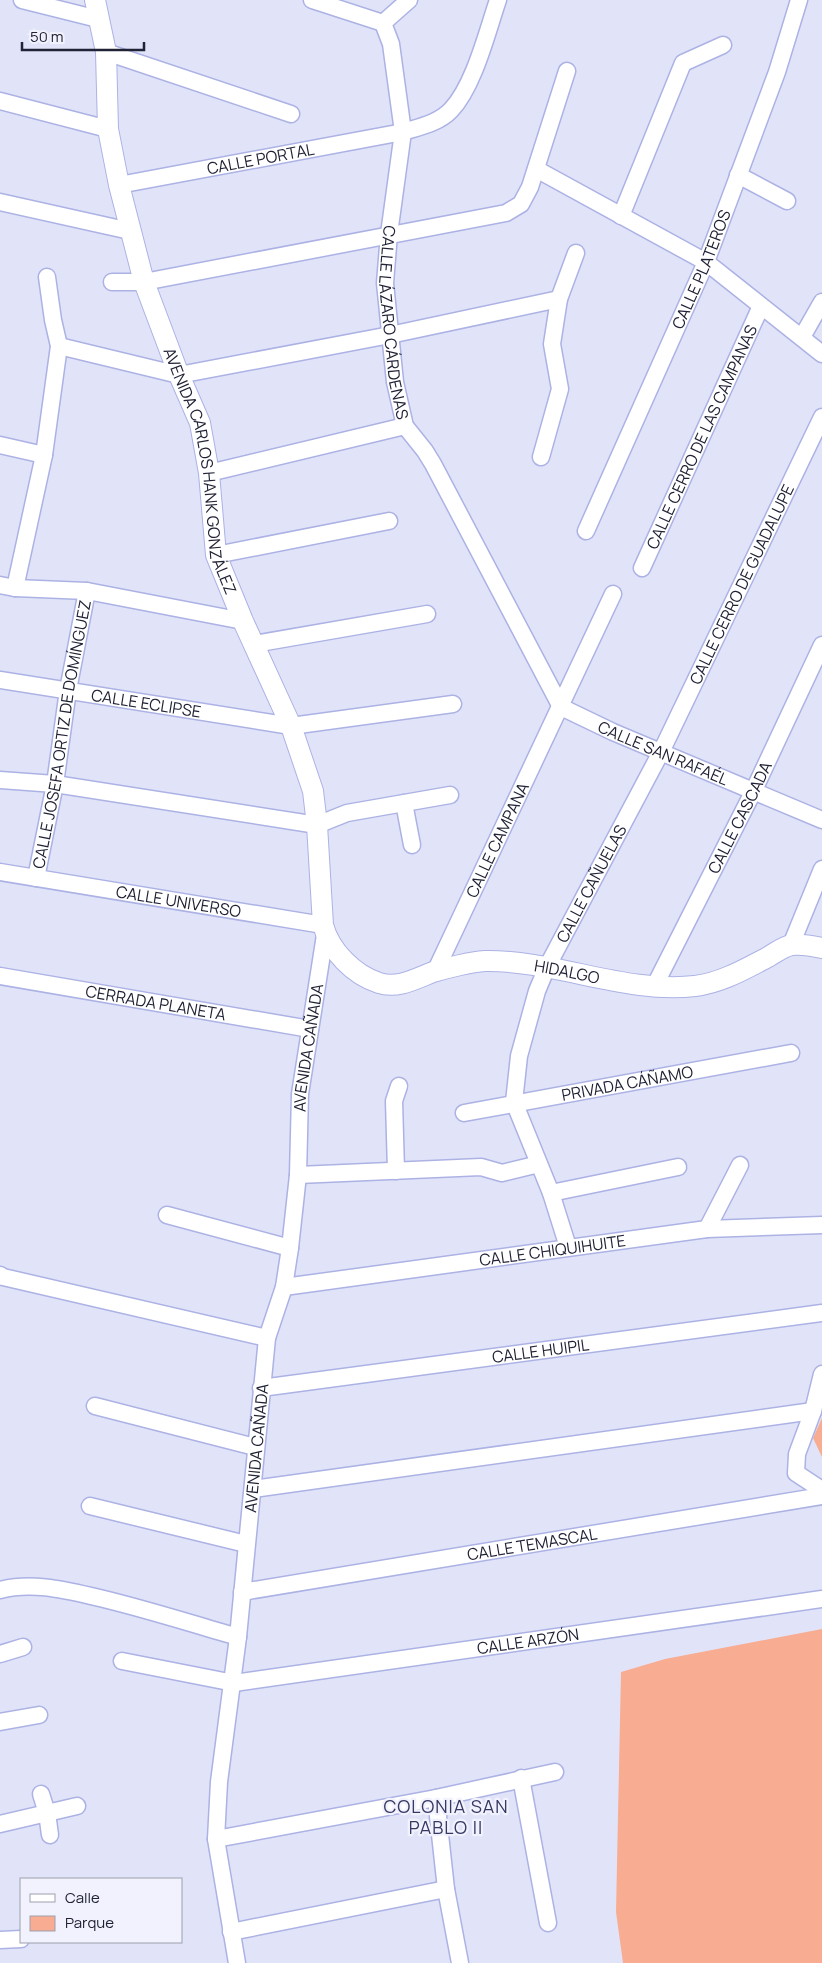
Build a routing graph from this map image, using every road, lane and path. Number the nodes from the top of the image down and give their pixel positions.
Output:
1 (22, 0) edge
2 (312, 0) edge
3 (409, 0) edge
4 (498, 0) edge
5 (799, 0) edge
6 (96, 9) edge
7 (383, 24) junction
8 (723, 45) dead end
9 (106, 52) junction
10 (567, 71) dead end
11 (0, 101) edge
12 (291, 114) dead end
13 (108, 129) junction
14 (402, 132) junction
15 (536, 169) junction
16 (738, 175) junction
17 (119, 185) junction
18 (787, 201) dead end
19 (0, 202) edge
20 (621, 216) junction
21 (130, 231) junction
22 (389, 234) junction
23 (576, 253) dead end
24 (706, 262) junction
25 (47, 277) dead end
26 (112, 282) dead end
27 (144, 282) junction
28 (559, 299) junction
29 (822, 302) edge
30 (761, 306) junction
31 (390, 335) junction
32 (802, 337) junction
33 (60, 346) junction
34 (822, 354) edge
35 (179, 375) junction
36 (822, 418) edge
37 (405, 426) junction
38 (0, 445) edge
39 (44, 455) junction
40 (541, 457) dead end
41 (209, 473) junction
42 (389, 521) dead end
43 (586, 531) dead end
44 (216, 555) junction
45 (642, 568) dead end
46 (7, 586) edge
47 (87, 591) junction
48 (612, 594) dead end
49 (427, 614) dead end
50 (243, 621) junction
51 (254, 644) junction
52 (822, 645) edge
53 (0, 680) edge
54 (68, 690) junction
55 (453, 704) dead end
56 (560, 707) junction
57 (291, 726) junction
58 (661, 752) junction
59 (0, 780) edge
60 (55, 784) junction
61 (753, 792) junction
62 (450, 795) dead end
63 (404, 803) junction
64 (822, 820) edge
65 (317, 825) junction
66 (412, 845) dead end
67 (822, 869) edge
68 (0, 872) edge
69 (36, 878) junction
70 (324, 930) junction
71 (791, 945) junction
72 (822, 948) edge
73 (547, 967) junction
74 (435, 972) junction
75 (0, 976) edge
76 (654, 987) junction
77 (310, 1029) junction
78 (791, 1053) dead end
79 (399, 1086) dead end
80 (514, 1102) junction
81 (464, 1113) dead end
82 (539, 1164) junction
83 (740, 1165) dead end
84 (678, 1167) dead end
85 (396, 1171) junction
86 (298, 1174) junction
87 (551, 1193) junction
88 (167, 1216) dead end
89 (822, 1225) edge
90 (707, 1229) junction
91 (568, 1247) junction
92 (290, 1248) junction
93 (2, 1276) edge
94 (284, 1287) junction
95 (822, 1313) edge
96 (267, 1338) junction
97 (822, 1374) edge
98 (261, 1388) junction
99 (95, 1406) dead end
100 (813, 1411) junction
101 (255, 1447) junction
102 (253, 1489) junction
103 (822, 1490) edge
104 (822, 1496) edge
105 (90, 1506) dead end
106 (246, 1544) junction
107 (0, 1590) edge
108 (242, 1592) junction
109 (822, 1598) edge
110 (238, 1637) junction
111 (23, 1647) dead end
112 (0, 1654) edge
113 (122, 1661) dead end
114 (234, 1683) junction
115 (38, 1715) dead end
116 (0, 1722) edge
117 (554, 1772) dead end
118 (521, 1778) junction
119 (41, 1794) dead end
120 (436, 1798) junction
121 (77, 1806) dead end
122 (47, 1813) junction
123 (0, 1824) edge
124 (50, 1835) dead end
125 (216, 1839) junction
126 (446, 1889) junction
127 (548, 1923) dead end
128 (232, 1932) junction
129 (20, 1939) edge
130 (0, 1940) edge
131 (237, 1963) edge
132 (460, 1963) edge

1 - 6 street
2 - 7 street
3 - 7 street
4 - 14 street, CALLE PORTAL
5 - 16 street, CALLE PLATEROS
6 - 9 street, AVENIDA CARLOS HANK GONZÁLEZ
7 - 14 street, CALLE LÁZARO CÁRDENAS
8 - 20 street
9 - 12 street
9 - 13 street, AVENIDA CARLOS HANK GONZÁLEZ
10 - 15 street
11 - 13 street
13 - 17 street, AVENIDA CARLOS HANK GONZÁLEZ
14 - 17 street, CALLE PORTAL
14 - 22 street, CALLE LÁZARO CÁRDENAS
15 - 20 street
15 - 22 street
16 - 18 street
16 - 24 street, CALLE PLATEROS
17 - 21 street, AVENIDA CARLOS HANK GONZÁLEZ
19 - 21 street
20 - 24 street
21 - 27 street, AVENIDA CARLOS HANK GONZÁLEZ
22 - 27 street
22 - 31 street, CALLE LÁZARO CÁRDENAS
23 - 28 street
24 - 30 street
24 - 43 street, CALLE PLATEROS
25 - 33 street
26 - 27 street
27 - 35 street, AVENIDA CARLOS HANK GONZÁLEZ
28 - 31 street
28 - 40 street
29 - 32 street
30 - 32 street
30 - 45 street, CALLE CERRO DE LAS CAMPANAS
31 - 35 street
31 - 37 street, CALLE LÁZARO CÁRDENAS
32 - 34 street
33 - 35 street
33 - 39 street
35 - 41 street, AVENIDA CARLOS HANK GONZÁLEZ
36 - 58 street, CALLE CERRO DE GUADALUPE
37 - 41 street
37 - 56 street, CALLE LÁZARO CÁRDENAS
38 - 39 street
39 - 46 street
41 - 44 street, AVENIDA CARLOS HANK GONZÁLEZ
42 - 44 street
44 - 50 street, AVENIDA CARLOS HANK GONZÁLEZ
46 - 47 street
47 - 50 street
47 - 54 street, CALLE JOSEFA ORTIZ DE DOMÍNGUEZ
48 - 56 street
49 - 51 street
50 - 51 street, AVENIDA CARLOS HANK GONZÁLEZ
51 - 57 street, AVENIDA CARLOS HANK GONZÁLEZ
52 - 61 street, CALLE CASCADA
53 - 54 street, CALLE ECLIPSE
54 - 57 street, CALLE ECLIPSE
54 - 60 street, CALLE JOSEFA ORTIZ DE DOMÍNGUEZ
55 - 57 street, CALLE ECLIPSE
56 - 58 street, CALLE SAN RAFAÉL
56 - 74 street, CALLE CAMPANA
57 - 65 street, AVENIDA CARLOS HANK GONZÁLEZ
58 - 61 street, CALLE SAN RAFAÉL
58 - 73 street, CALLE CAÑUELAS
59 - 60 street
60 - 65 street
60 - 69 street, CALLE JOSEFA ORTIZ DE DOMÍNGUEZ
61 - 64 street, CALLE SAN RAFAÉL
61 - 76 street, CALLE CASCADA
62 - 63 street
63 - 65 street
63 - 66 street
65 - 70 street, AVENIDA CARLOS HANK GONZÁLEZ
67 - 71 street
68 - 69 street, CALLE UNIVERSO
69 - 70 street, CALLE UNIVERSO
70 - 74 street, HIDALGO
70 - 77 street, AVENIDA CAÑADA
71 - 72 street
71 - 76 street, HIDALGO
73 - 74 street, HIDALGO
73 - 76 street, HIDALGO
73 - 80 street, CALLE CAÑUELAS
75 - 77 street, CERRADA PLANETA
77 - 86 street, AVENIDA CAÑADA
78 - 80 street, PRIVADA CÁÑAMO
79 - 85 street
80 - 81 street, PRIVADA CÁÑAMO
80 - 82 street, CALLE CAÑUELAS
82 - 85 street
82 - 87 street, CALLE CAÑUELAS
83 - 90 street
84 - 87 street
85 - 86 street
86 - 92 street, AVENIDA CAÑADA
87 - 91 street, CALLE CAÑUELAS
88 - 92 street
89 - 90 street, CALLE CHIQUIHUITE
90 - 91 street, CALLE CHIQUIHUITE
91 - 94 street, CALLE CHIQUIHUITE
92 - 94 street, AVENIDA CAÑADA
93 - 96 street
94 - 96 street, AVENIDA CAÑADA
95 - 98 street, CALLE HUIPIL
96 - 98 street, AVENIDA CAÑADA
97 - 100 street
98 - 101 street, AVENIDA CAÑADA
99 - 101 street
100 - 102 street
100 - 103 street
101 - 102 street, AVENIDA CAÑADA
102 - 106 street, AVENIDA CAÑADA
104 - 108 street, CALLE TEMASCAL
105 - 106 street
106 - 108 street, AVENIDA CAÑADA
107 - 110 street
108 - 110 street, AVENIDA CAÑADA
109 - 114 street, CALLE ARZÓN
110 - 114 street, AVENIDA CAÑADA
111 - 112 street
113 - 114 street, CALLE ARZÓN
114 - 125 street, AVENIDA CAÑADA
115 - 116 street
117 - 118 street
118 - 120 street
118 - 127 street
119 - 122 street
120 - 125 street
120 - 126 street
121 - 122 street
122 - 123 street
122 - 124 street
125 - 128 street, AVENIDA CAÑADA
126 - 128 street
126 - 132 street
128 - 131 street, AVENIDA CAÑADA
129 - 130 street

